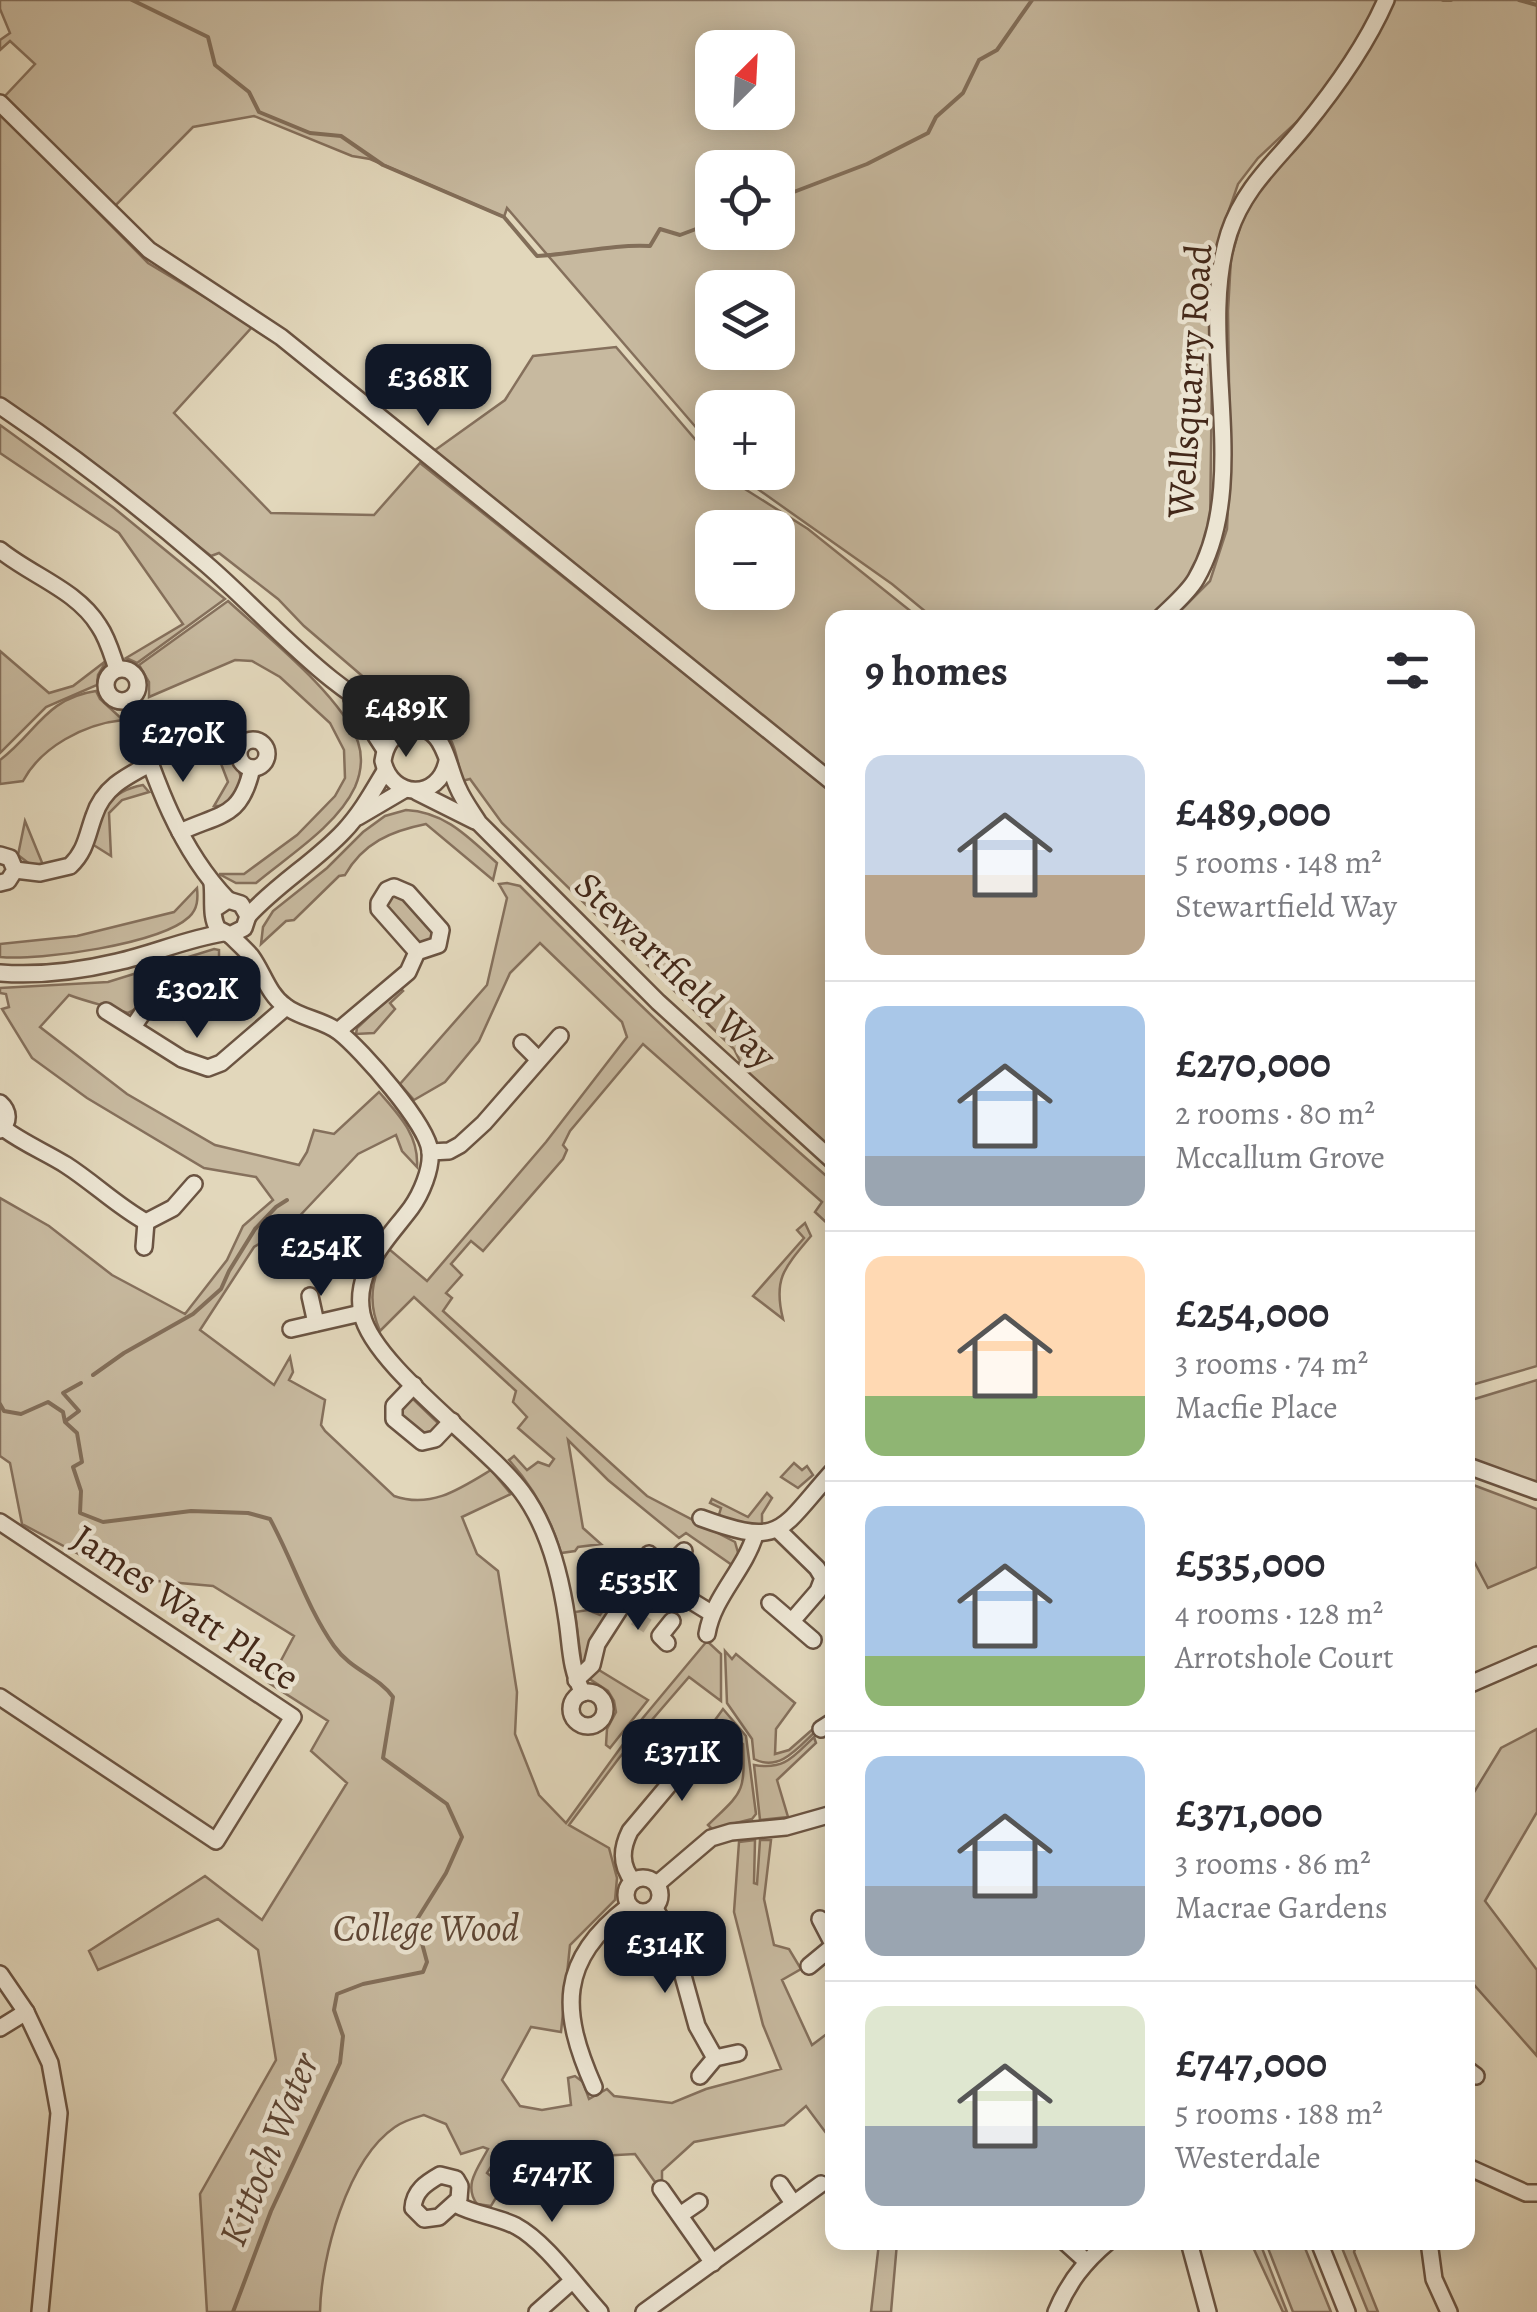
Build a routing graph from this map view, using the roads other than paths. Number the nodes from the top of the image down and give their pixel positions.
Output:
1 (1386, 0) edge
2 (0, 103) edge
3 (0, 406) edge
4 (0, 550) edge
5 (1168, 610) edge
6 (347, 692) junction
7 (422, 729) junction
8 (385, 750) junction
9 (446, 761) junction
10 (150, 764) junction
11 (252, 768) dead end
12 (385, 771) junction
13 (825, 776) edge
14 (411, 791) junction
15 (354, 820) junction
16 (479, 823) junction
17 (180, 832) junction
18 (0, 855) edge
19 (15, 870) junction
20 (0, 883) edge
21 (230, 918) junction
22 (418, 952) junction
23 (0, 973) edge
24 (286, 1007) junction
25 (146, 1008) dead end
26 (106, 1011) dead end
27 (133, 1027) junction
28 (338, 1031) junction
29 (560, 1036) dead end
30 (522, 1044) dead end
31 (538, 1059) junction
32 (0, 1103) edge
33 (2, 1129) edge
34 (430, 1152) junction
35 (825, 1154) edge
36 (194, 1184) dead end
37 (146, 1222) junction
38 (144, 1247) dead end
39 (310, 1296) dead end
40 (361, 1313) junction
41 (316, 1322) junction
42 (290, 1329) dead end
43 (414, 1384) junction
44 (452, 1421) junction
45 (1475, 1469) edge
46 (825, 1479) edge
47 (1537, 1491) edge
48 (701, 1518) dead end
49 (2, 1526) edge
50 (778, 1529) junction
51 (755, 1535) junction
52 (684, 1552) dead end
53 (648, 1554) dead end
54 (664, 1571) junction
55 (770, 1602) dead end
56 (710, 1613) junction
57 (672, 1621) dead end
58 (792, 1621) junction
59 (707, 1634) dead end
60 (813, 1640) dead end
61 (1537, 1654) edge
62 (1475, 1682) edge
63 (0, 1697) edge
64 (715, 1730) dead end
65 (678, 1736) dead end
66 (696, 1752) junction
67 (825, 1816) edge
68 (633, 1881) junction
69 (657, 1884) junction
70 (629, 1906) junction
71 (655, 1909) junction
72 (820, 1920) dead end
73 (825, 1930) edge
74 (825, 1951) edge
75 (809, 1966) dead end
76 (0, 1974) edge
77 (26, 2012) junction
78 (0, 2028) edge
79 (738, 2053) dead end
80 (716, 2058) junction
81 (582, 2060) junction
82 (564, 2069) dead end
83 (700, 2076) dead end
84 (594, 2087) dead end
85 (1475, 2170) edge
86 (780, 2184) dead end
87 (821, 2184) dead end
88 (661, 2189) dead end
89 (1537, 2193) edge
90 (699, 2202) dead end
91 (793, 2203) junction
92 (455, 2204) dead end
93 (680, 2216) junction
94 (1074, 2250) edge
95 (1099, 2250) edge
96 (1190, 2250) edge
97 (1322, 2250) edge
98 (1430, 2250) edge
99 (1086, 2261) junction
100 (713, 2262) junction
101 (571, 2282) junction
102 (40, 2312) edge
103 (537, 2312) edge
104 (600, 2312) edge
105 (644, 2312) edge
106 (1056, 2312) edge
107 (1208, 2312) edge
108 (1347, 2312) edge
109 (1449, 2312) edge

1 - 5 street, Wellsquarry Road
2 - 13 street
3 - 6 street
4 - 10 street
6 - 7 street
6 - 8 street
7 - 8 street
7 - 9 street
8 - 12 street
9 - 14 street
9 - 16 street, Stewartfield Way
10 - 17 street
10 - 19 street
11 - 17 street
12 - 14 street
12 - 15 street
14 - 15 street
14 - 16 street, Stewartfield Way
15 - 21 street
16 - 35 street, Stewartfield Way
17 - 21 street
18 - 19 street
19 - 20 street
21 - 23 street
21 - 24 street
22 - 22 street
22 - 28 street
24 - 27 street
24 - 28 street
25 - 27 street
26 - 27 street
28 - 34 street
29 - 31 street
30 - 31 street
31 - 34 street
32 - 33 street
33 - 37 street
34 - 40 street
36 - 37 street
37 - 38 street
39 - 41 street
40 - 41 street
40 - 43 street
41 - 42 street
43 - 44 street
43 - 44 street
44 - 57 street
45 - 47 street
46 - 50 street
48 - 51 street
49 - 63 street, James Watt Place
50 - 51 street
50 - 58 street
51 - 56 street
52 - 54 street
53 - 54 street
54 - 56 street
55 - 58 street
56 - 59 street
58 - 60 street
61 - 62 street
64 - 66 street
65 - 66 street
66 - 68 street
67 - 69 street
68 - 69 street
68 - 70 street
69 - 71 street
70 - 71 street
70 - 81 street
71 - 80 street
72 - 73 street
74 - 75 street
76 - 77 street
77 - 78 street
77 - 102 street
79 - 80 street
80 - 83 street
81 - 82 street
81 - 84 street
85 - 89 street
86 - 91 street
87 - 91 street
88 - 93 street
90 - 93 street
91 - 100 street
92 - 101 street
93 - 100 street
94 - 99 street
95 - 99 street
96 - 107 street
97 - 108 street
98 - 109 street
99 - 106 street
100 - 105 street
101 - 103 street
101 - 104 street

